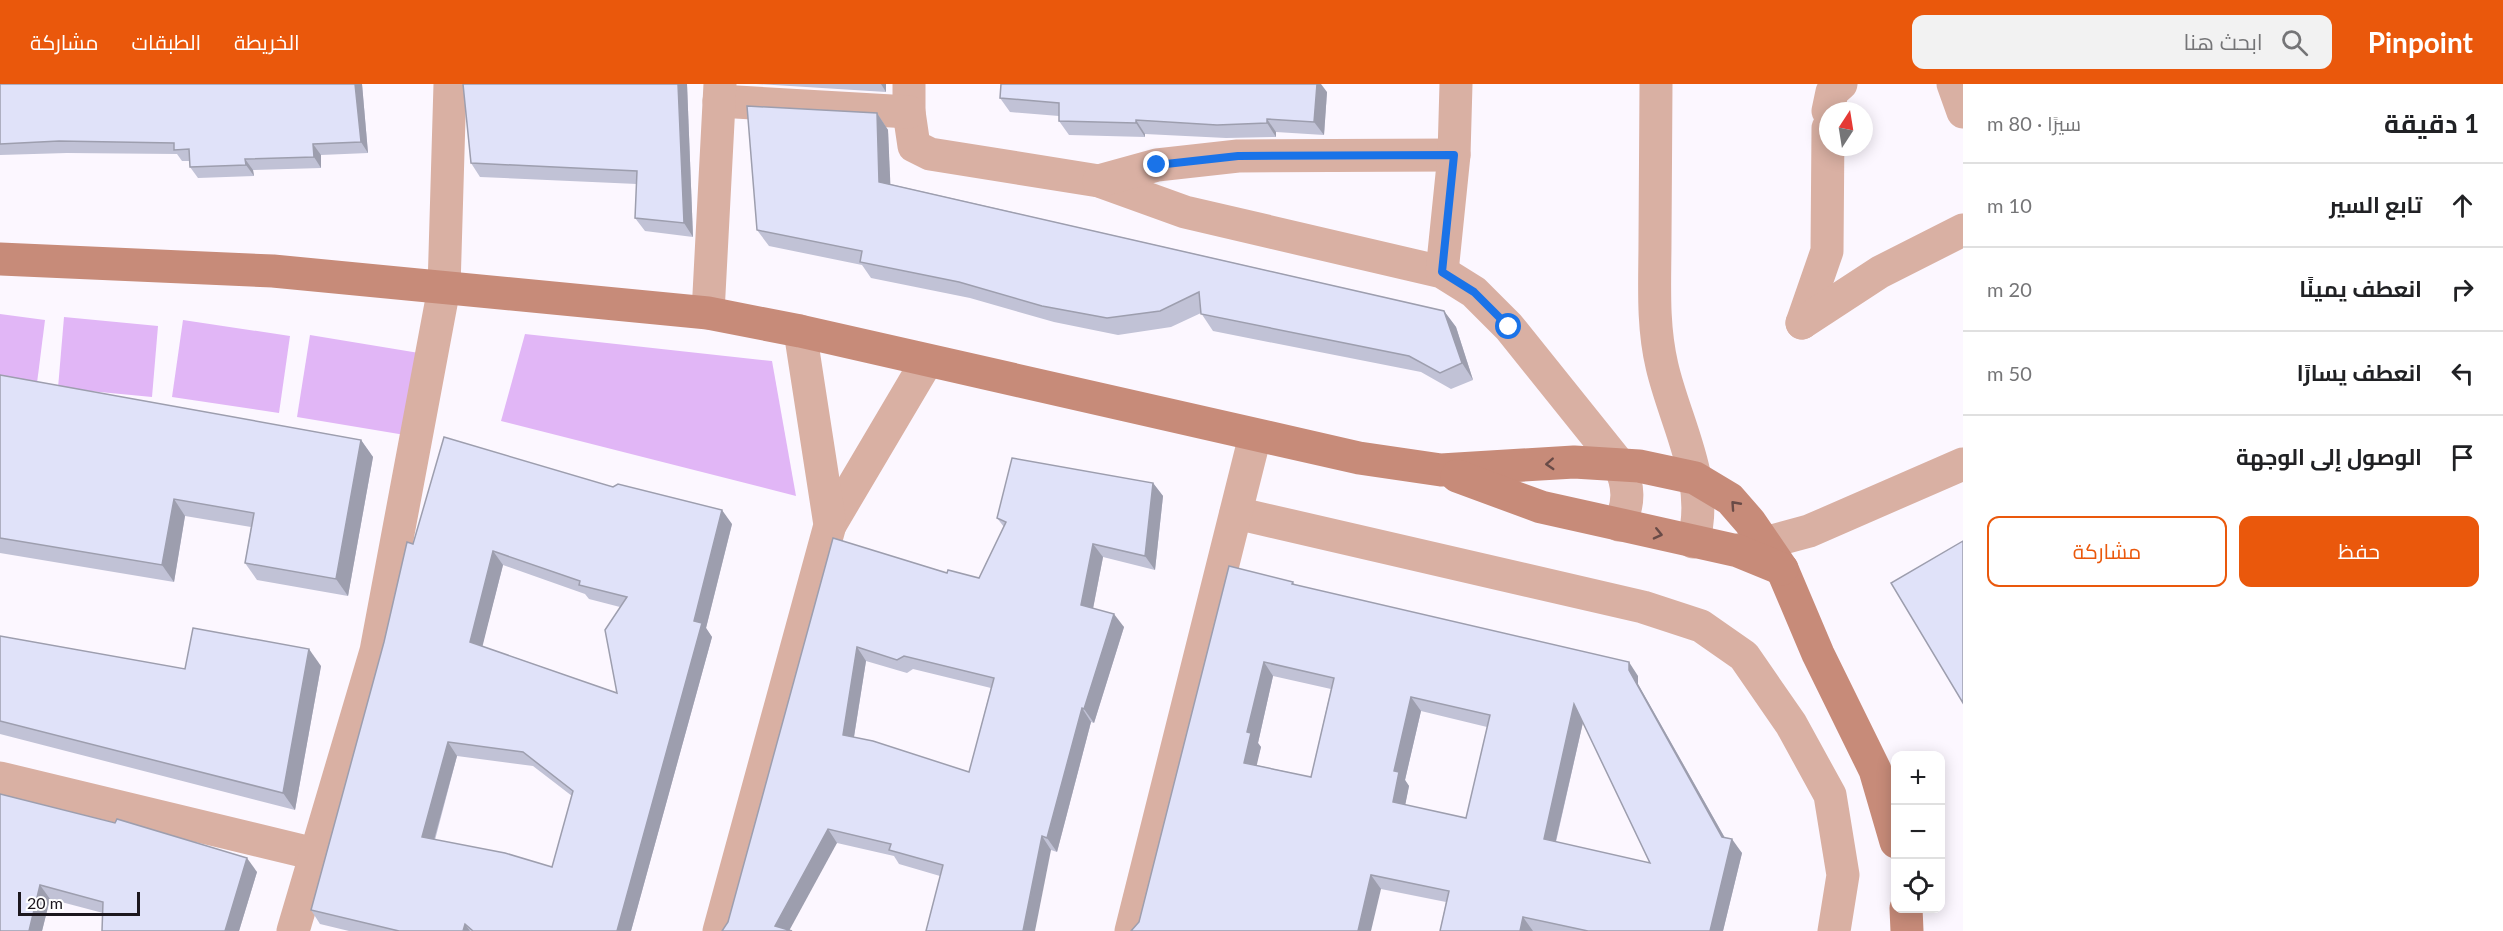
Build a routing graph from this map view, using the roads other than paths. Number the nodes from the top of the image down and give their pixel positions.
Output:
1 (450, 84) edge
2 (1456, 84) edge
3 (1656, 84) edge
4 (1841, 84) edge
5 (1953, 84) edge
6 (719, 92) edge
7 (909, 98) edge
8 (1830, 102) edge
9 (1963, 112) edge
10 (1454, 155) junction
11 (1828, 156) edge
12 (1098, 181) junction
13 (1963, 230) edge
14 (0, 259) edge
15 (1442, 272) junction
16 (444, 288) junction
17 (708, 313) junction
18 (800, 331) junction
19 (927, 361) junction
20 (1255, 436) junction
21 (1619, 464) junction
22 (1963, 464) edge
23 (1442, 470) junction
24 (1695, 478) junction
25 (1236, 513) junction
26 (830, 525) junction
27 (1619, 525) junction
28 (1693, 542) junction
29 (1750, 546) junction
30 (0, 778) edge
31 (1891, 825) edge
32 (315, 854) junction
33 (1906, 913) edge
34 (294, 931) edge
35 (719, 931) edge
36 (1131, 931) edge
37 (1834, 931) edge
38 (1907, 931) edge

1 - 16 street
2 - 10 street
3 - 24 street
4 - 8 street
5 - 9 street
6 - 7 street
6 - 17 street
7 - 12 street
10 - 12 street
10 - 15 street
11 - 13 street
12 - 15 street
14 - 16 street
15 - 21 street
16 - 17 street
16 - 32 street
17 - 18 street
18 - 19 street
18 - 26 street
19 - 20 street
19 - 26 street
20 - 23 street
20 - 25 street
21 -> 23 street
21 - 24 street
21 - 27 street
22 - 29 street
23 - 27 street
24 - 28 street
29 -> 24 street
25 - 36 street
25 - 37 street
26 - 35 street
27 -> 28 street
28 - 29 street
29 - 31 street
30 - 32 street
32 - 34 street
33 - 38 street

